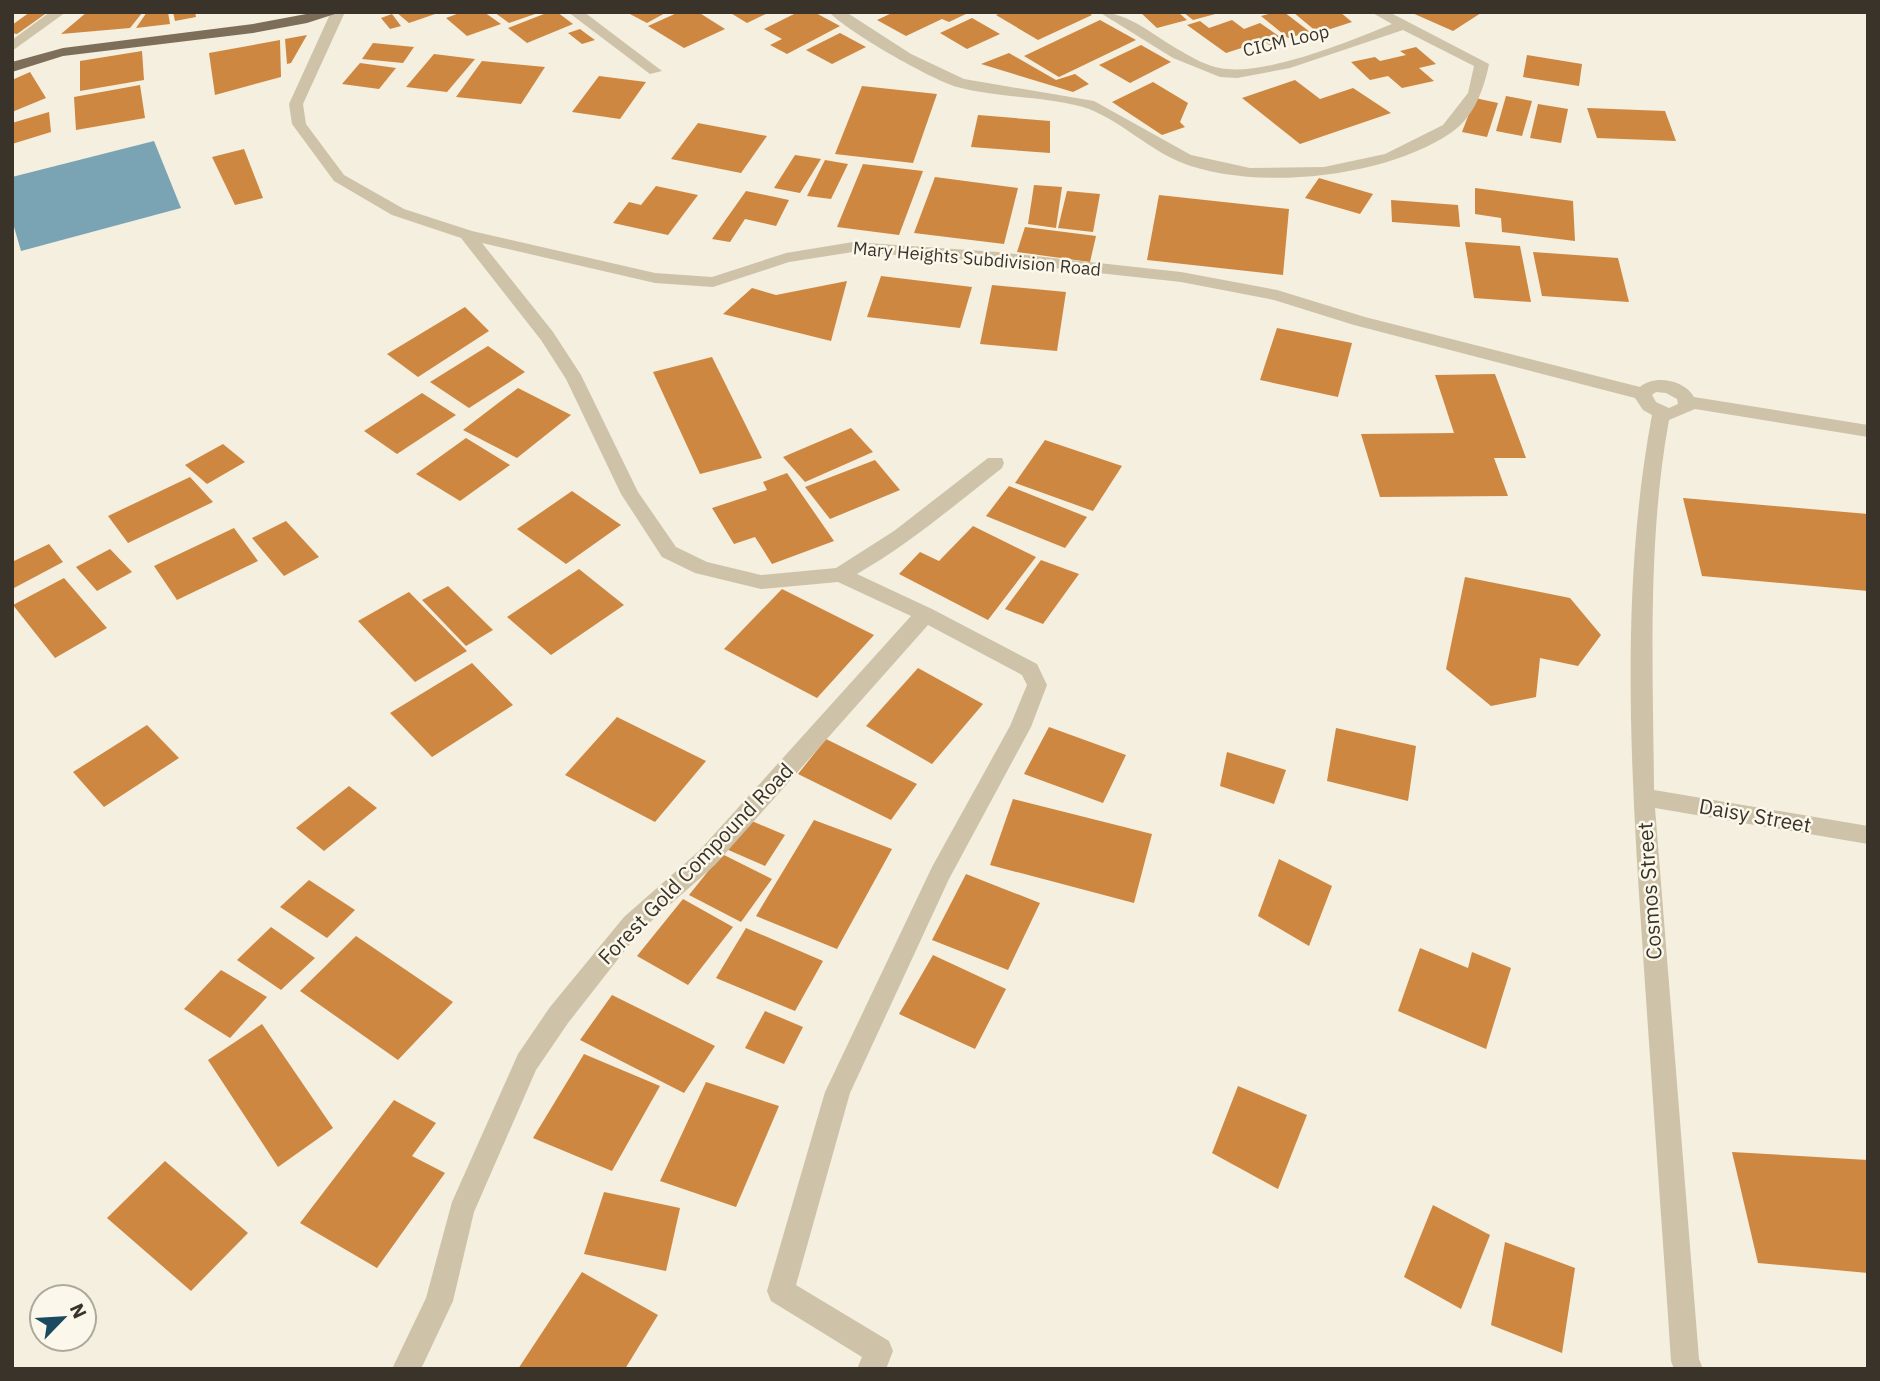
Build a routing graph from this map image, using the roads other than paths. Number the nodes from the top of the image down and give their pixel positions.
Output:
1 (59, 12) edge
2 (336, 12) edge
3 (575, 12) edge
4 (836, 12) edge
5 (1106, 12) edge
6 (1378, 12) edge
7 (1403, 25) junction
8 (12, 47) edge
9 (12, 53) edge
10 (29, 59) junction
11 (12, 68) edge
12 (655, 71) dead end
13 (467, 235) junction
14 (1643, 394) junction
15 (1687, 402) junction
16 (1661, 413) junction
17 (1868, 431) edge
18 (995, 463) dead end
19 (840, 575) junction
20 (925, 614) junction
21 (1643, 796) junction
22 (1868, 835) edge
23 (406, 1369) edge
24 (872, 1369) edge
25 (1689, 1369) edge

1 - 8 street
2 - 10 main road
2 - 13 street, Mary Heights Subdivision Road
3 - 12 street
4 - 7 street
5 - 7 street, CICM Loop
6 - 7 street
9 - 10 street
10 - 11 main road
13 - 14 street, Mary Heights Subdivision Road
13 - 19 street
14 - 15 street
14 - 16 street
15 - 16 street
15 - 17 street
16 - 21 street, Cosmos Street
18 - 19 street
19 - 20 street
20 - 23 street, Forest Gold Compound Road
20 - 24 street
21 - 22 street, Daisy Street
21 - 25 street, Cosmos Street

